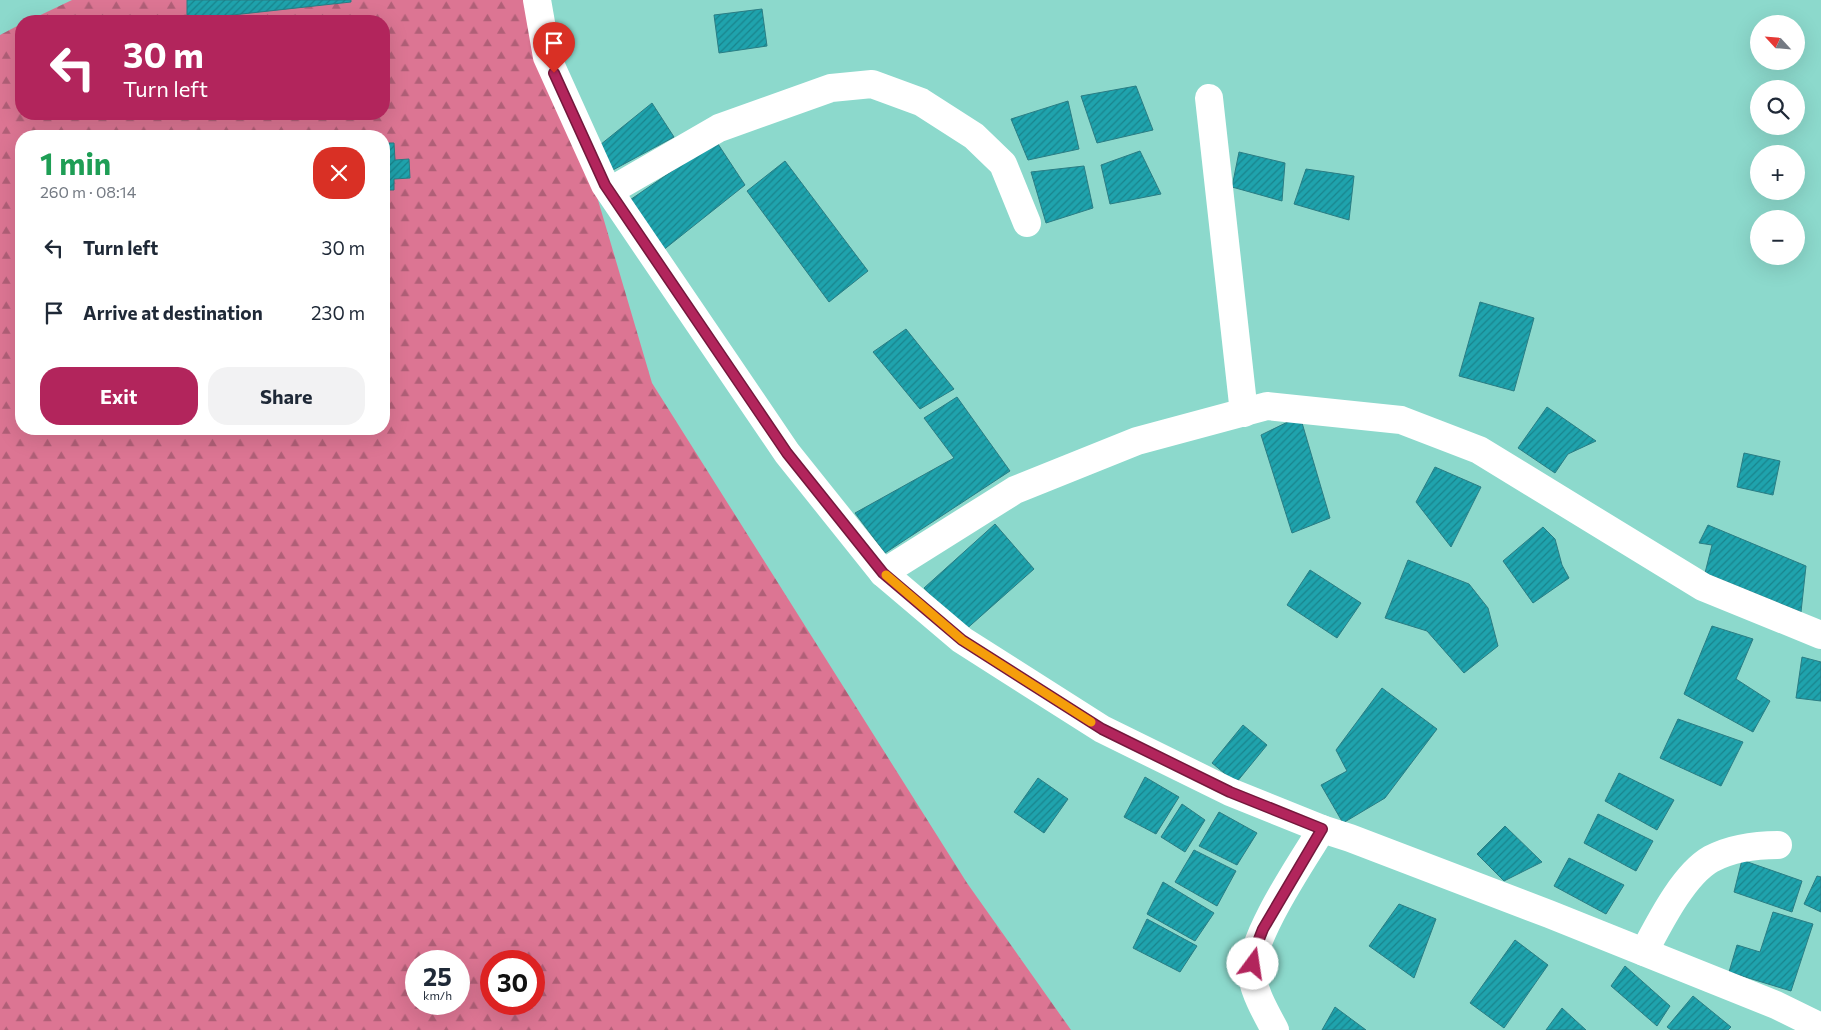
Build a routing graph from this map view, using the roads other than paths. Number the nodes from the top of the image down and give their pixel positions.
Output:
1 (537, 0) edge
2 (1208, 98) dead end
3 (610, 190) junction
4 (1027, 223) dead end
5 (1244, 413) junction
6 (883, 573) junction
7 (1821, 635) edge
8 (1322, 829) junction
9 (1778, 845) dead end
10 (1644, 952) junction
11 (1821, 1027) edge
12 (1275, 1030) edge

1 - 3 street
2 - 5 street
3 - 4 street
3 - 6 street
5 - 6 street
5 - 7 street
6 - 8 street
8 - 10 street
8 - 12 street
9 - 10 street
10 - 11 street

